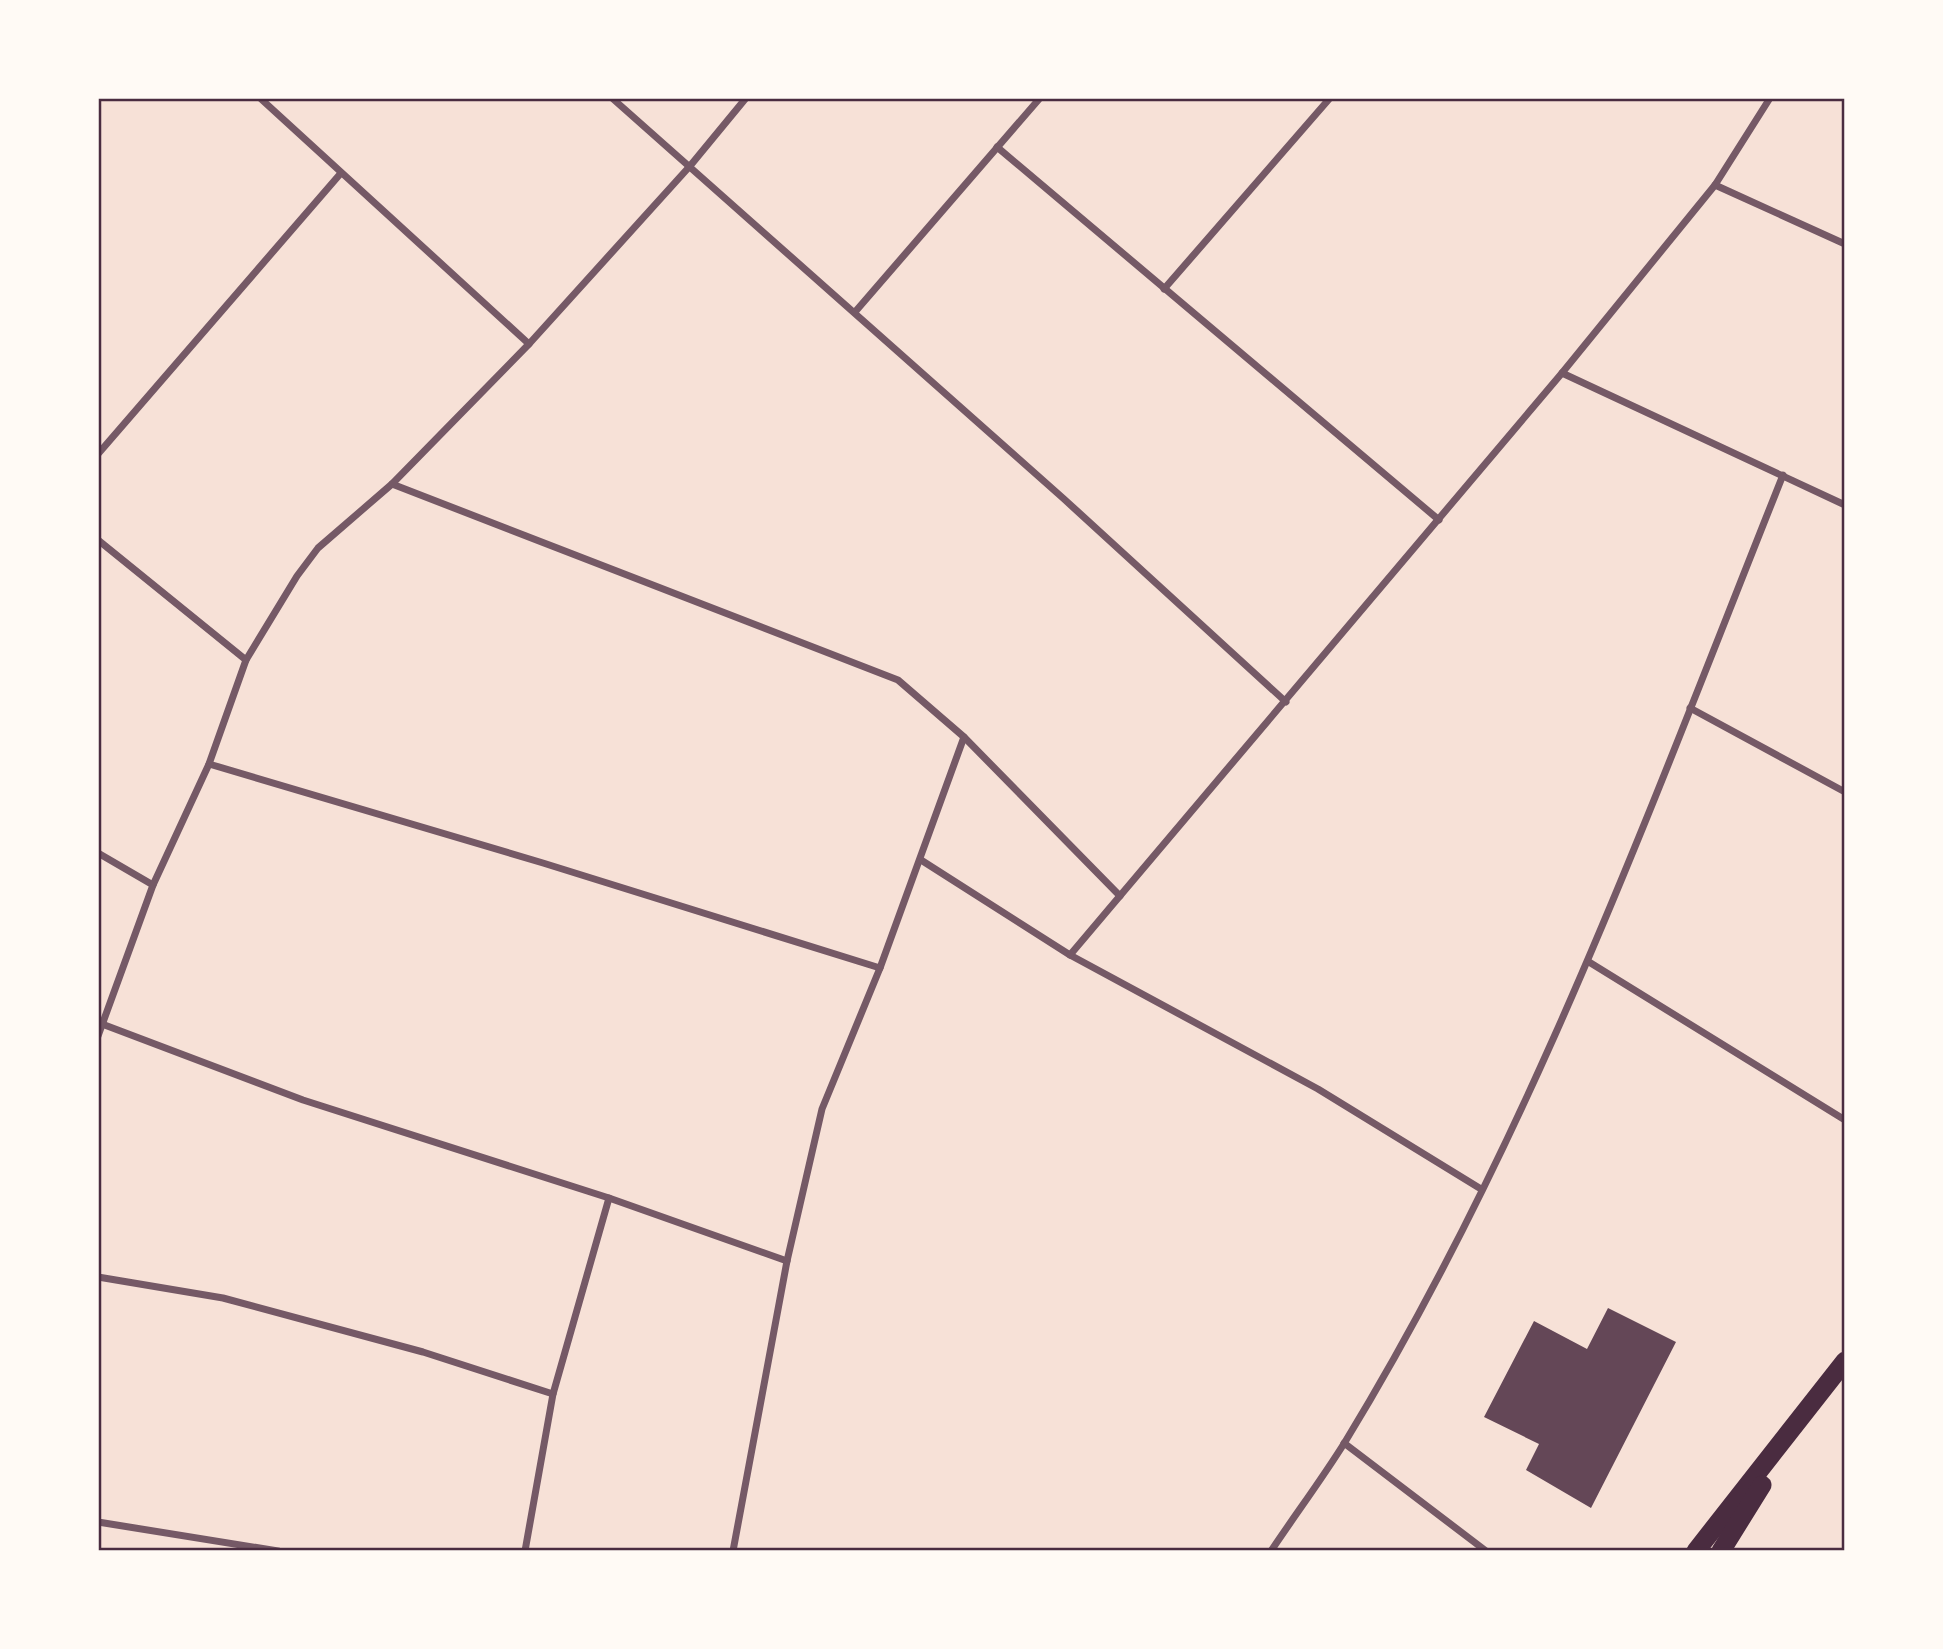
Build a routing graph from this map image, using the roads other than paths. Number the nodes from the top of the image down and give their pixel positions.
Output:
1 (260, 98) edge
2 (612, 98) edge
3 (746, 98) edge
4 (1040, 98) edge
5 (1330, 98) edge
6 (1770, 98) edge
7 (998, 147) junction
8 (690, 166) junction
9 (341, 173) junction
10 (1715, 185) junction
11 (1845, 244) edge
12 (1164, 289) junction
13 (855, 312) junction
14 (529, 344) junction
15 (1562, 373) junction
16 (98, 454) edge
17 (1783, 475) junction
18 (391, 484) junction
19 (1845, 505) edge
20 (1438, 520) junction
21 (98, 540) edge
22 (246, 660) junction
23 (1286, 702) junction
24 (1690, 708) junction
25 (964, 737) junction
26 (209, 764) junction
27 (1845, 792) edge
28 (98, 853) edge
29 (921, 860) junction
30 (153, 885) junction
31 (1120, 896) junction
32 (1070, 955) junction
33 (1589, 962) junction
34 (880, 968) junction
35 (102, 1024) junction
36 (98, 1037) edge
37 (1845, 1120) edge
38 (1481, 1189) junction
39 (609, 1198) junction
40 (787, 1261) junction
41 (98, 1277) edge
42 (1845, 1361) edge
43 (553, 1394) junction
44 (1804, 1415) junction
45 (1344, 1443) junction
46 (98, 1522) edge
47 (278, 1551) edge
48 (525, 1551) edge
49 (733, 1551) edge
50 (1271, 1551) edge
51 (1486, 1551) edge
52 (1696, 1551) edge
53 (1721, 1551) edge

1 - 9 street
2 - 8 street
3 - 8 street
4 - 7 street
5 - 12 street
6 - 10 street
7 - 12 street
7 - 13 street
8 - 13 street
8 - 14 street
9 - 14 street
9 - 16 street
10 - 11 street
10 - 15 street
12 - 20 street
13 - 23 street
14 - 18 street
15 - 17 street
15 - 20 street
17 - 19 street
17 - 24 street
18 - 22 street
18 - 25 street
20 - 23 street
21 - 22 street
22 - 26 street
23 - 31 street
24 - 27 street
24 - 33 street
25 - 29 street
25 - 31 street
26 - 30 street
26 - 34 street
28 - 30 street
29 - 32 street
29 - 34 street
30 - 35 street
31 - 32 street
32 - 38 street
33 - 37 street
33 - 38 street
34 - 40 street
35 - 36 street
35 - 39 street
38 - 45 street
39 - 40 street
39 - 43 street
40 - 49 street
41 - 43 street
42 - 44 highway
43 - 48 street
44 - 52 highway
44 - 53 highway
45 - 50 street
45 - 51 street
46 - 47 street

